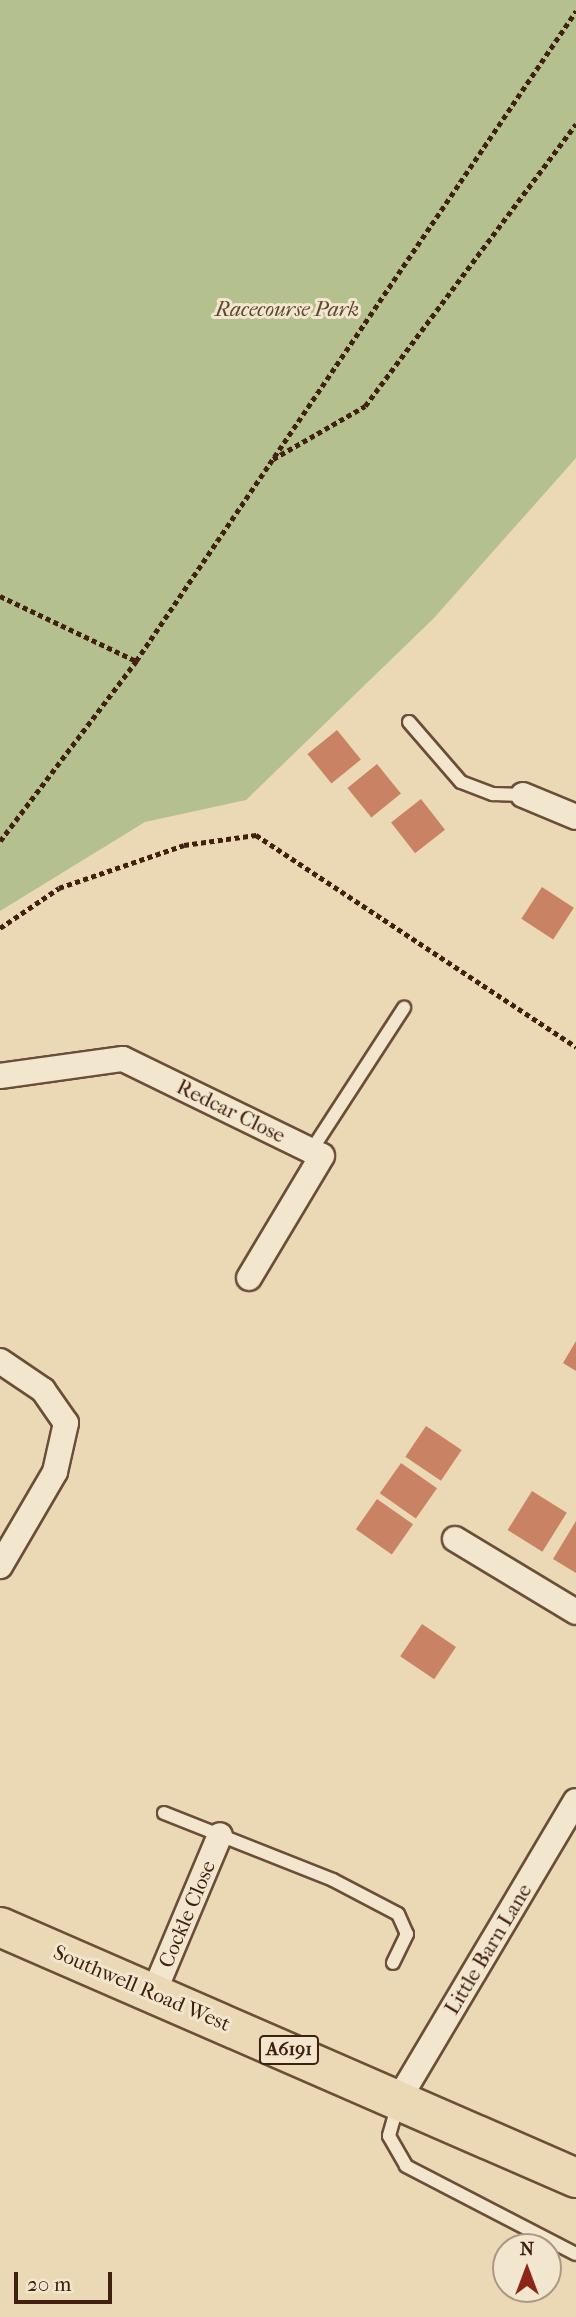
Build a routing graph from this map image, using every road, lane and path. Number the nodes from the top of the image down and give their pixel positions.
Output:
1 (576, 11) edge
2 (576, 124) edge
3 (271, 460) junction
4 (0, 596) edge
5 (136, 661) junction
6 (409, 722) dead end
7 (523, 795) joint
8 (576, 817) edge
9 (0, 841) edge
10 (0, 928) edge
11 (404, 1008) dead end
12 (576, 1047) edge
13 (0, 1076) edge
14 (311, 1151) junction
15 (249, 1278) dead end
16 (0, 1362) edge
17 (455, 1539) dead end
18 (0, 1566) edge
19 (576, 1612) edge
20 (576, 1801) edge
21 (164, 1813) dead end
22 (219, 1835) junction
23 (0, 1927) edge
24 (393, 1963) dead end
25 (154, 1992) junction
26 (401, 2097) junction
27 (576, 2178) edge
28 (576, 2254) edge

1 - 3 path
2 - 3 path
3 - 5 path
4 - 5 path
5 - 9 path
6 - 7 lane
7 - 8 street
10 - 12 path
11 - 14 lane
13 - 14 street, Redcar Close
14 - 15 street, Redcar Close
16 - 18 street
17 - 19 street
20 - 26 street, Little Barn Lane
21 - 22 lane
22 - 24 lane
22 - 25 street, Cockle Close
23 - 25 main road, Southwell Road West / A6191
25 - 26 main road, Southwell Road West / A6191
26 - 27 main road, Southwell Road West / A6191
26 - 28 lane

